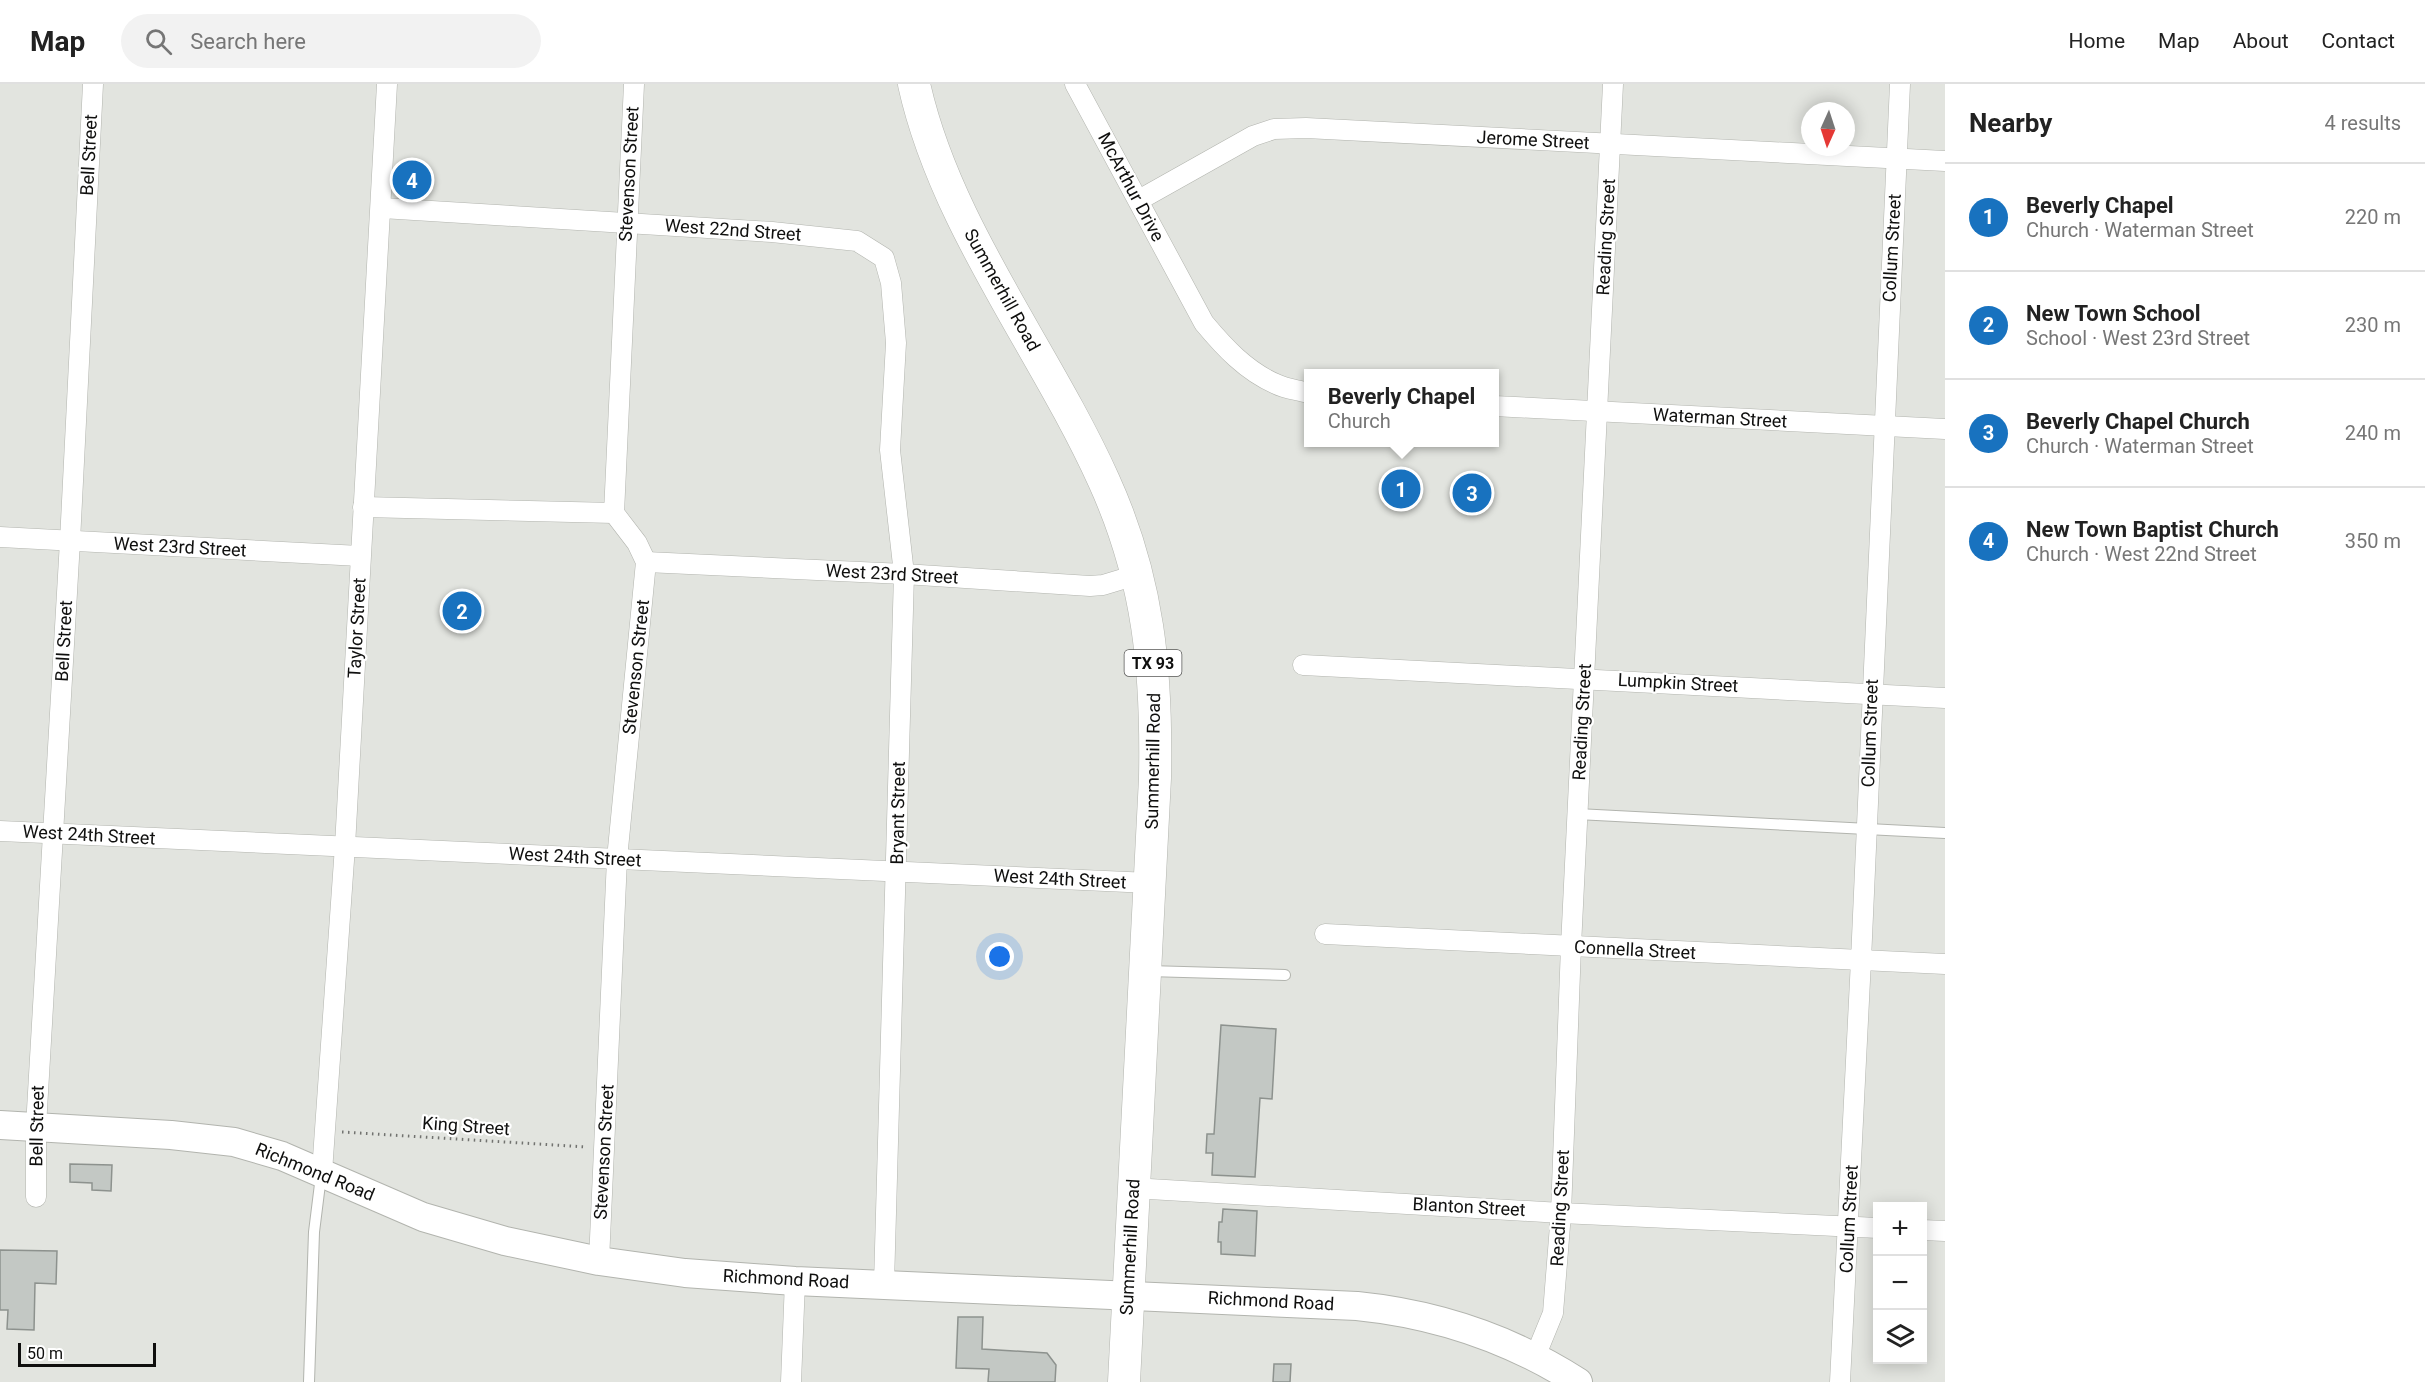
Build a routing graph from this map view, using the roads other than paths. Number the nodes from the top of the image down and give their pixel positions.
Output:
1 (93, 84) edge
2 (387, 84) edge
3 (634, 84) edge
4 (914, 84) edge
5 (1075, 84) edge
6 (1613, 84) edge
7 (1900, 84) edge
8 (1610, 144) junction
9 (1896, 158) junction
10 (1945, 161) edge
11 (1138, 200) junction
12 (382, 208) junction
13 (626, 222) junction
14 (896, 344) joint
15 (1304, 392) edge
16 (1499, 406) edge
17 (1597, 411) junction
18 (1884, 427) junction
19 (1945, 429) edge
20 (363, 507) junction
21 (614, 513) junction
22 (0, 537) edge
23 (70, 541) junction
24 (360, 556) junction
25 (646, 562) junction
26 (904, 574) junction
27 (1136, 575) junction
28 (1303, 665) dead end
29 (1584, 678) junction
30 (1871, 693) junction
31 (1945, 698) edge
32 (1577, 814) junction
33 (1866, 829) junction
34 (0, 831) edge
35 (52, 833) junction
36 (1945, 833) edge
37 (345, 846) junction
38 (617, 859) junction
39 (897, 872) junction
40 (1149, 883) junction
41 (1324, 934) dead end
42 (1571, 946) junction
43 (1861, 960) junction
44 (1945, 964) edge
45 (1145, 971) junction
46 (1285, 975) dead end
47 (0, 1125) edge
48 (36, 1127) junction
49 (322, 1172) junction
50 (1132, 1188) junction
51 (36, 1197) dead end
52 (1561, 1213) junction
53 (1848, 1227) junction
54 (1873, 1228) edge
55 (1927, 1230) edge
56 (1945, 1231) edge
57 (598, 1261) junction
58 (795, 1281) junction
59 (884, 1284) junction
60 (1128, 1294) junction
61 (1535, 1357) junction
62 (309, 1382) edge
63 (791, 1382) edge
64 (1124, 1382) edge
65 (1578, 1382) edge
66 (1840, 1382) edge

1 - 23 street, Bell Street
2 - 12 street, Taylor Street
3 - 13 street, Stevenson Street
4 - 27 main road, Summerhill Road / TX 93
5 - 11 street, McArthur Drive
6 - 8 street, Reading Street
7 - 9 street, Collum Street
8 - 9 street, Jerome Street
8 - 11 street, Jerome Street
8 - 17 street, Reading Street
9 - 10 street, Jerome Street
9 - 18 street, Collum Street
11 - 15 street, McArthur Drive
12 - 13 street, West 22nd Street
12 - 20 street, Taylor Street
13 - 14 street, West 22nd Street
13 - 21 street, Stevenson Street
14 - 26 street, Bryant Street
16 - 17 street, Waterman Street
17 - 18 street, Waterman Street
17 - 29 street, Reading Street
18 - 19 street, Waterman Street
18 - 30 street, Collum Street
20 - 21 street
20 - 24 street, Taylor Street
21 - 25 street
22 - 23 street, West 23rd Street
23 - 24 street, West 23rd Street
23 - 35 street, Bell Street
24 - 37 street, Taylor Street
25 - 26 street, West 23rd Street
25 - 38 street, Stevenson Street
26 - 27 street, West 23rd Street
26 - 39 street, Bryant Street
27 - 40 main road, Summerhill Road / TX 93
28 - 29 street, Lumpkin Street
29 - 30 street, Lumpkin Street
29 - 32 street, Reading Street
30 - 31 street, Lumpkin Street
30 - 33 street, Collum Street
32 - 33 lane
32 - 42 street, Reading Street
33 - 36 lane
33 - 43 street, Collum Street
34 - 35 street, West 24th Street
35 - 37 street, West 24th Street
35 - 48 street, Bell Street
37 - 38 street, West 24th Street
37 - 49 street, Taylor Street
38 - 39 street, West 24th Street
38 - 57 street, Stevenson Street
39 - 40 street, West 24th Street
39 - 59 street, Bryant Street
40 - 45 main road, Summerhill Road / TX 93
41 - 42 street, Connella Street
42 - 43 street, Connella Street
42 - 52 street, Reading Street
43 - 44 street, Connella Street
43 - 53 street, Collum Street
45 - 46 lane
45 - 50 main road, Summerhill Road / TX 93
47 - 48 street, Richmond Road
48 - 49 street, Richmond Road
48 - 51 street, Bell Street
49 - 57 street, Richmond Road
49 - 62 lane
50 - 52 street, Blanton Street
50 - 60 main road, Summerhill Road / TX 93
52 - 53 street, Blanton Street
52 - 61 street, Reading Street
53 - 54 street, Blanton Street
53 - 66 street, Collum Street
55 - 56 street
57 - 58 street, Richmond Road
58 - 59 street, Richmond Road
58 - 63 street
59 - 60 street, Richmond Road
60 - 61 street, Richmond Road
60 - 64 main road, Summerhill Road / TX 93
61 - 65 street, Richmond Road

